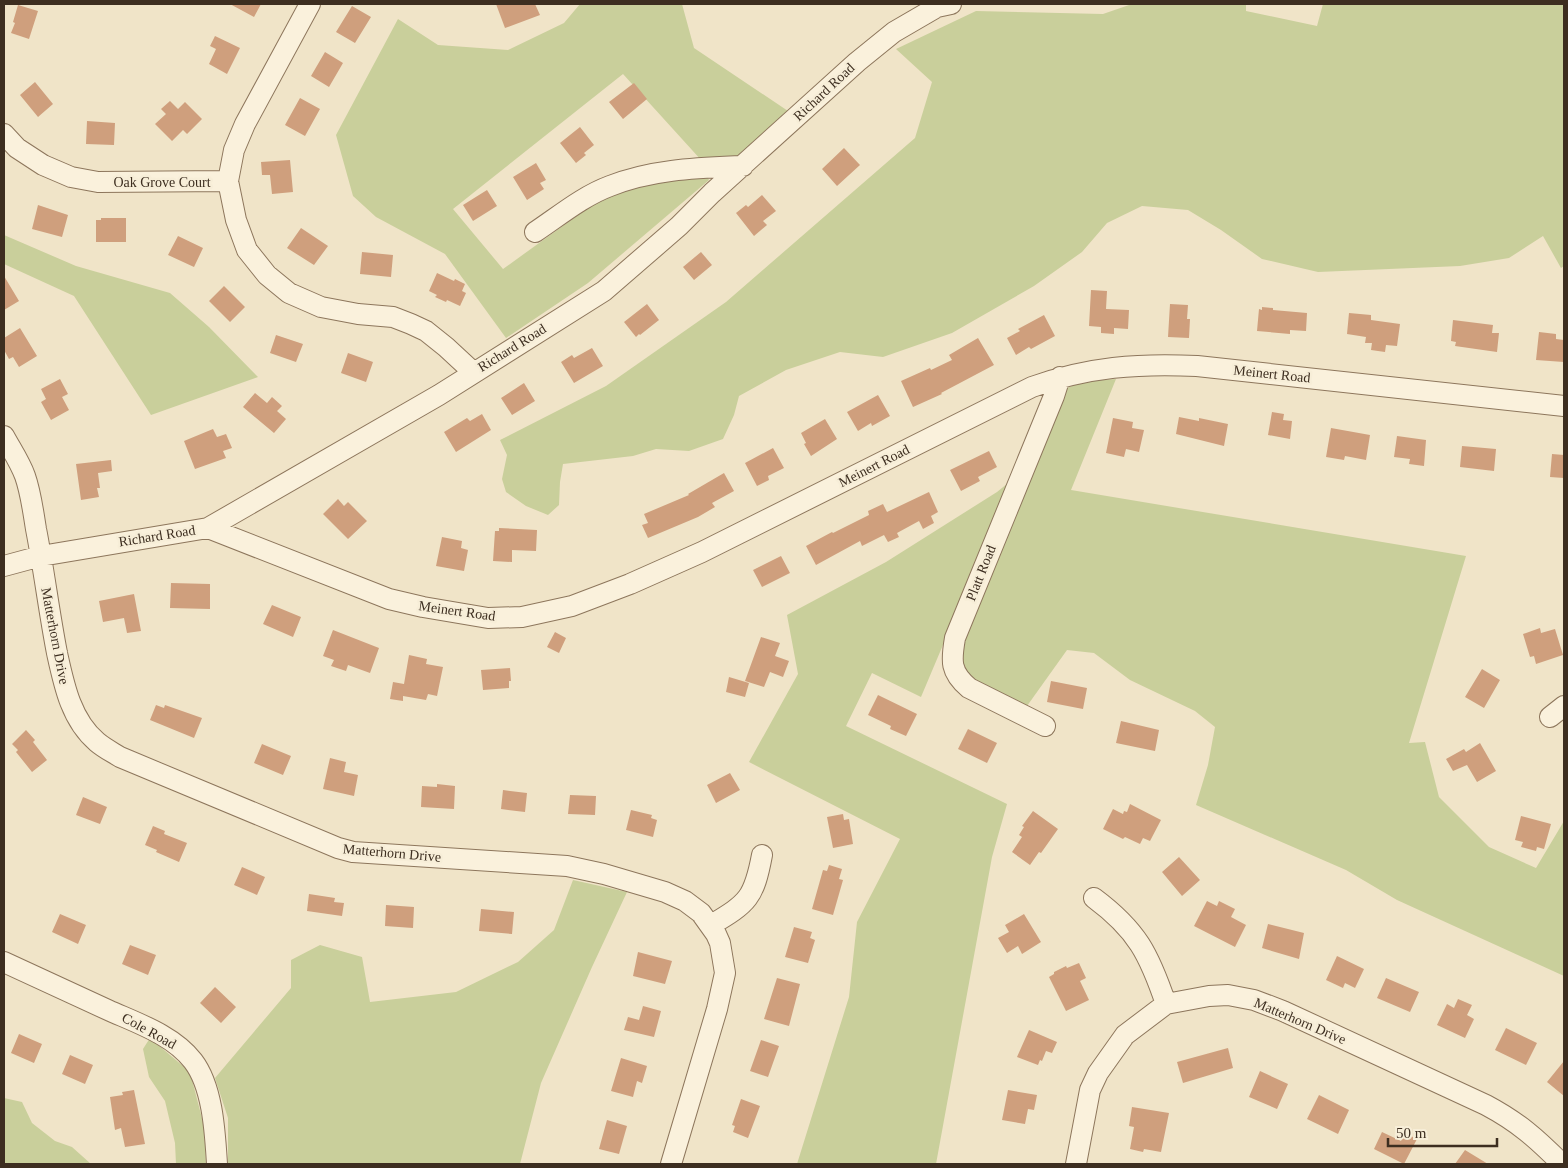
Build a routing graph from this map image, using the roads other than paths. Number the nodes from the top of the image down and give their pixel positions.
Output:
1 (310, 4) edge
2 (951, 4) edge
3 (4, 134) edge
4 (743, 166) junction
5 (228, 181) junction
6 (535, 232) dead end
7 (473, 372) junction
8 (1060, 377) junction
9 (1564, 406) edge
10 (4, 436) edge
11 (208, 528) junction
12 (41, 556) junction
13 (4, 566) edge
14 (1045, 726) dead end
15 (762, 855) dead end
16 (1094, 898) dead end
17 (710, 925) junction
18 (4, 962) edge
19 (1166, 1004) junction
20 (217, 1164) edge
21 (671, 1164) edge
22 (1076, 1164) edge
23 (1562, 1164) edge

1 - 5 street, Oak Grove Court
2 - 4 street, Richard Road
3 - 5 street, Oak Grove Court
4 - 6 street
4 - 7 street, Richard Road
5 - 7 street
7 - 11 street, Richard Road
8 - 9 street, Meinert Road
8 - 11 street, Meinert Road
8 - 14 street, Platt Road
10 - 12 street, Matterhorn Drive
11 - 12 street, Richard Road
12 - 13 street, Richard Road
12 - 17 street, Matterhorn Drive
15 - 17 street
16 - 19 street
17 - 21 street, Matterhorn Drive
18 - 20 street, Cole Road
19 - 22 street, Matterhorn Drive
19 - 23 street, Matterhorn Drive

